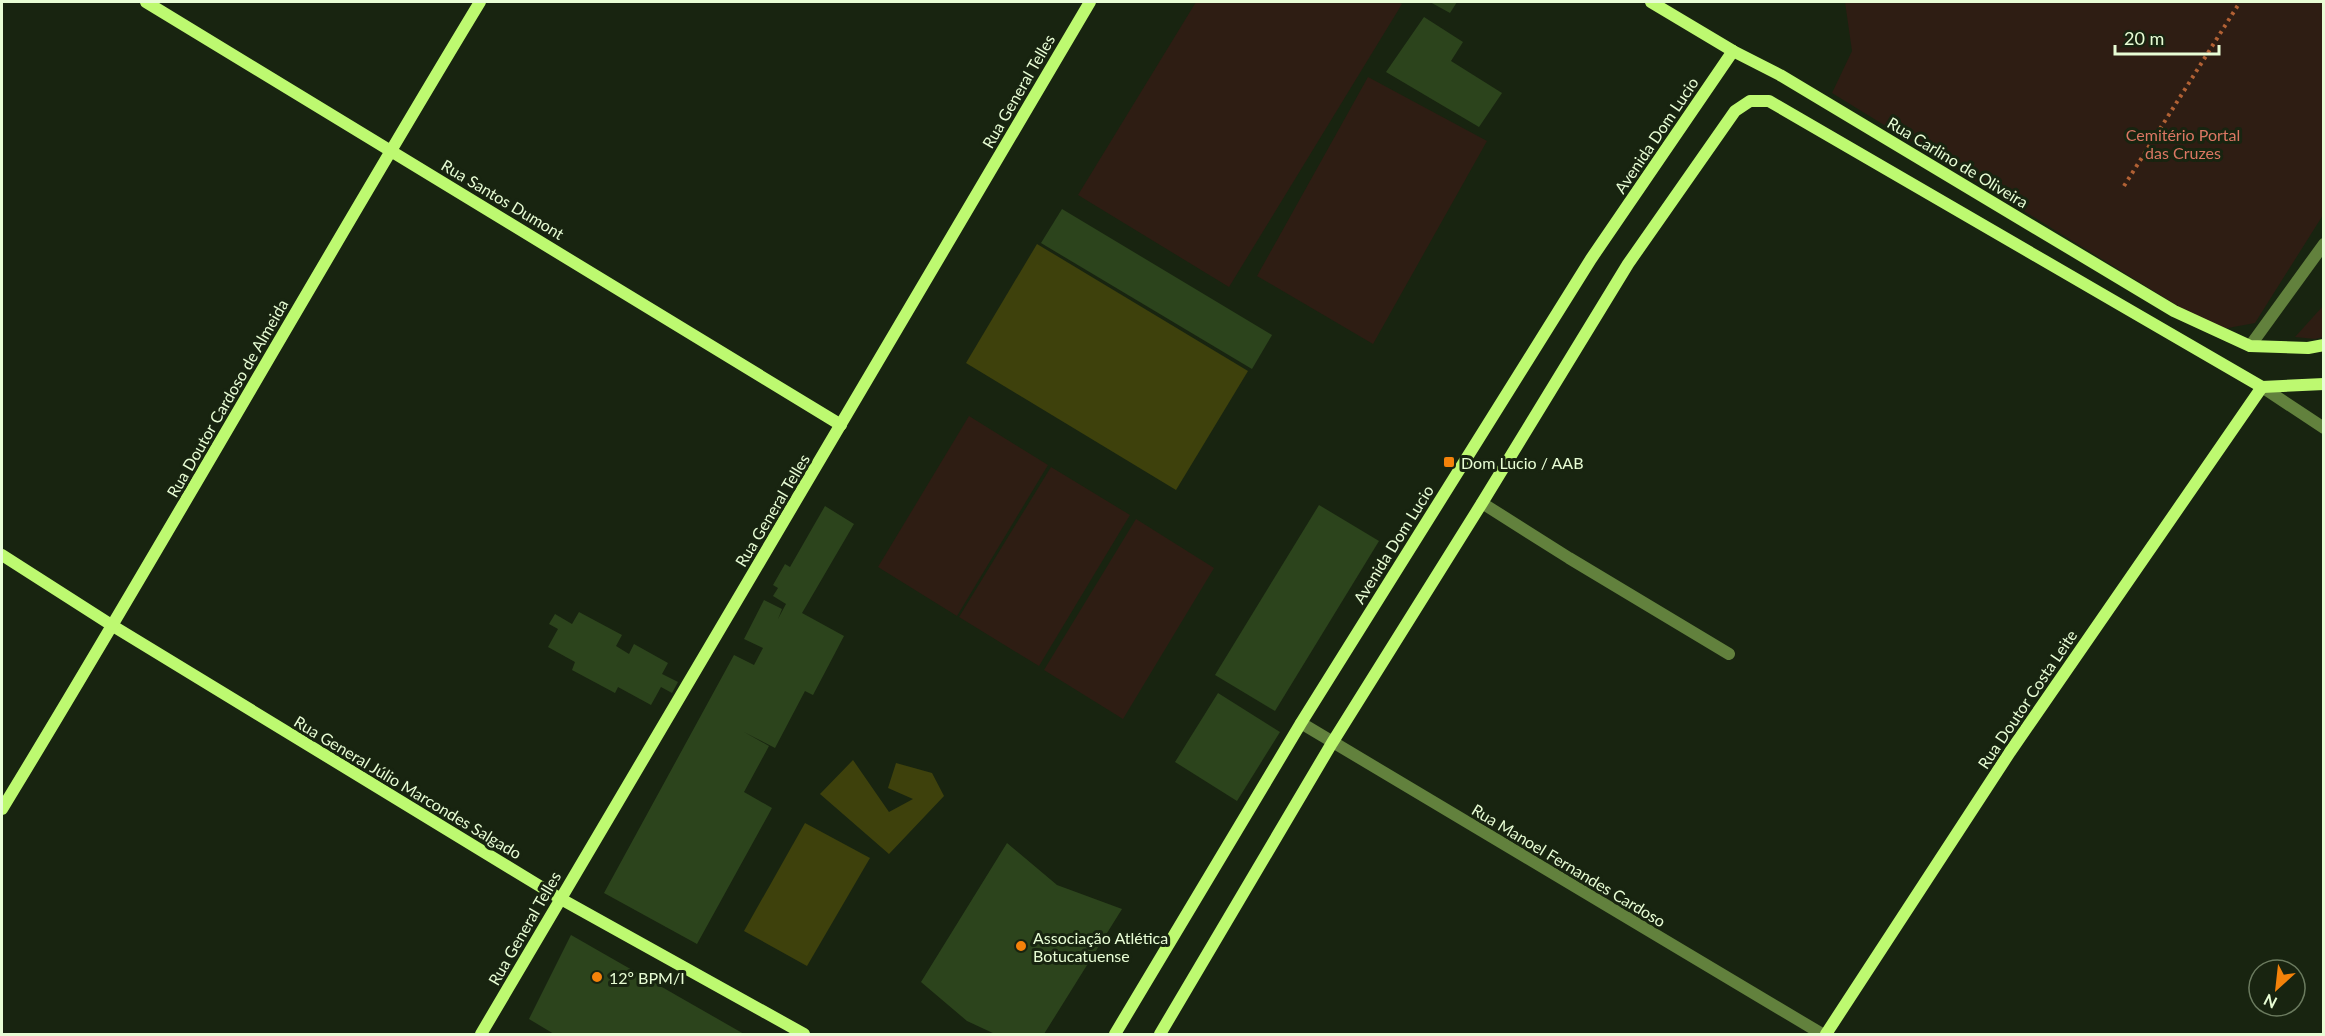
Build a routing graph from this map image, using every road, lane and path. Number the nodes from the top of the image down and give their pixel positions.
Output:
1 (146, 2) edge
2 (480, 2) edge
3 (1090, 2) edge
4 (1651, 2) edge
5 (2240, 2) edge
6 (1733, 51) junction
7 (390, 149) junction
8 (2124, 186) dead end
9 (2324, 244) edge
10 (2324, 345) edge
11 (2250, 346) junction
12 (2324, 384) edge
13 (2262, 387) junction
14 (841, 425) junction
15 (2324, 428) edge
16 (1482, 503) junction
17 (2, 555) edge
18 (113, 626) junction
19 (1729, 654) dead end
20 (1301, 723) junction
21 (1332, 743) junction
22 (2, 809) edge
23 (561, 899) junction
24 (481, 1035) edge
25 (804, 1035) edge
26 (1115, 1035) edge
27 (1160, 1035) edge
28 (1824, 1035) edge

1 - 7 street, Rua Santos Dumont
2 - 7 street, Rua Doutor Cardoso de Almeida
3 - 14 street, Rua General Telles
4 - 6 street, Rua Carlino de Oliveira
5 - 8 path
6 - 11 street, Rua Carlino de Oliveira
6 - 20 street, Avenida Dom Lucio
7 - 14 street, Rua Santos Dumont
7 - 18 street, Rua Doutor Cardoso de Almeida
9 - 11 street
10 - 11 street
12 - 13 street
13 - 15 street
13 - 16 street
13 - 28 street, Rua Doutor Costa Leite
14 - 23 street, Rua General Telles
16 - 19 street
16 - 21 street
17 - 18 street, Rua General Júlio Marcondes Salgado
18 - 22 street, Rua Doutor Cardoso de Almeida
18 - 23 street, Rua General Júlio Marcondes Salgado
20 - 21 street, Rua Manoel Fernandes Cardoso
20 - 26 street, Avenida Dom Lucio
21 - 27 street
21 - 28 street, Rua Manoel Fernandes Cardoso
23 - 24 street, Rua General Telles
23 - 25 street, Rua General Júlio Marcondes Salgado

